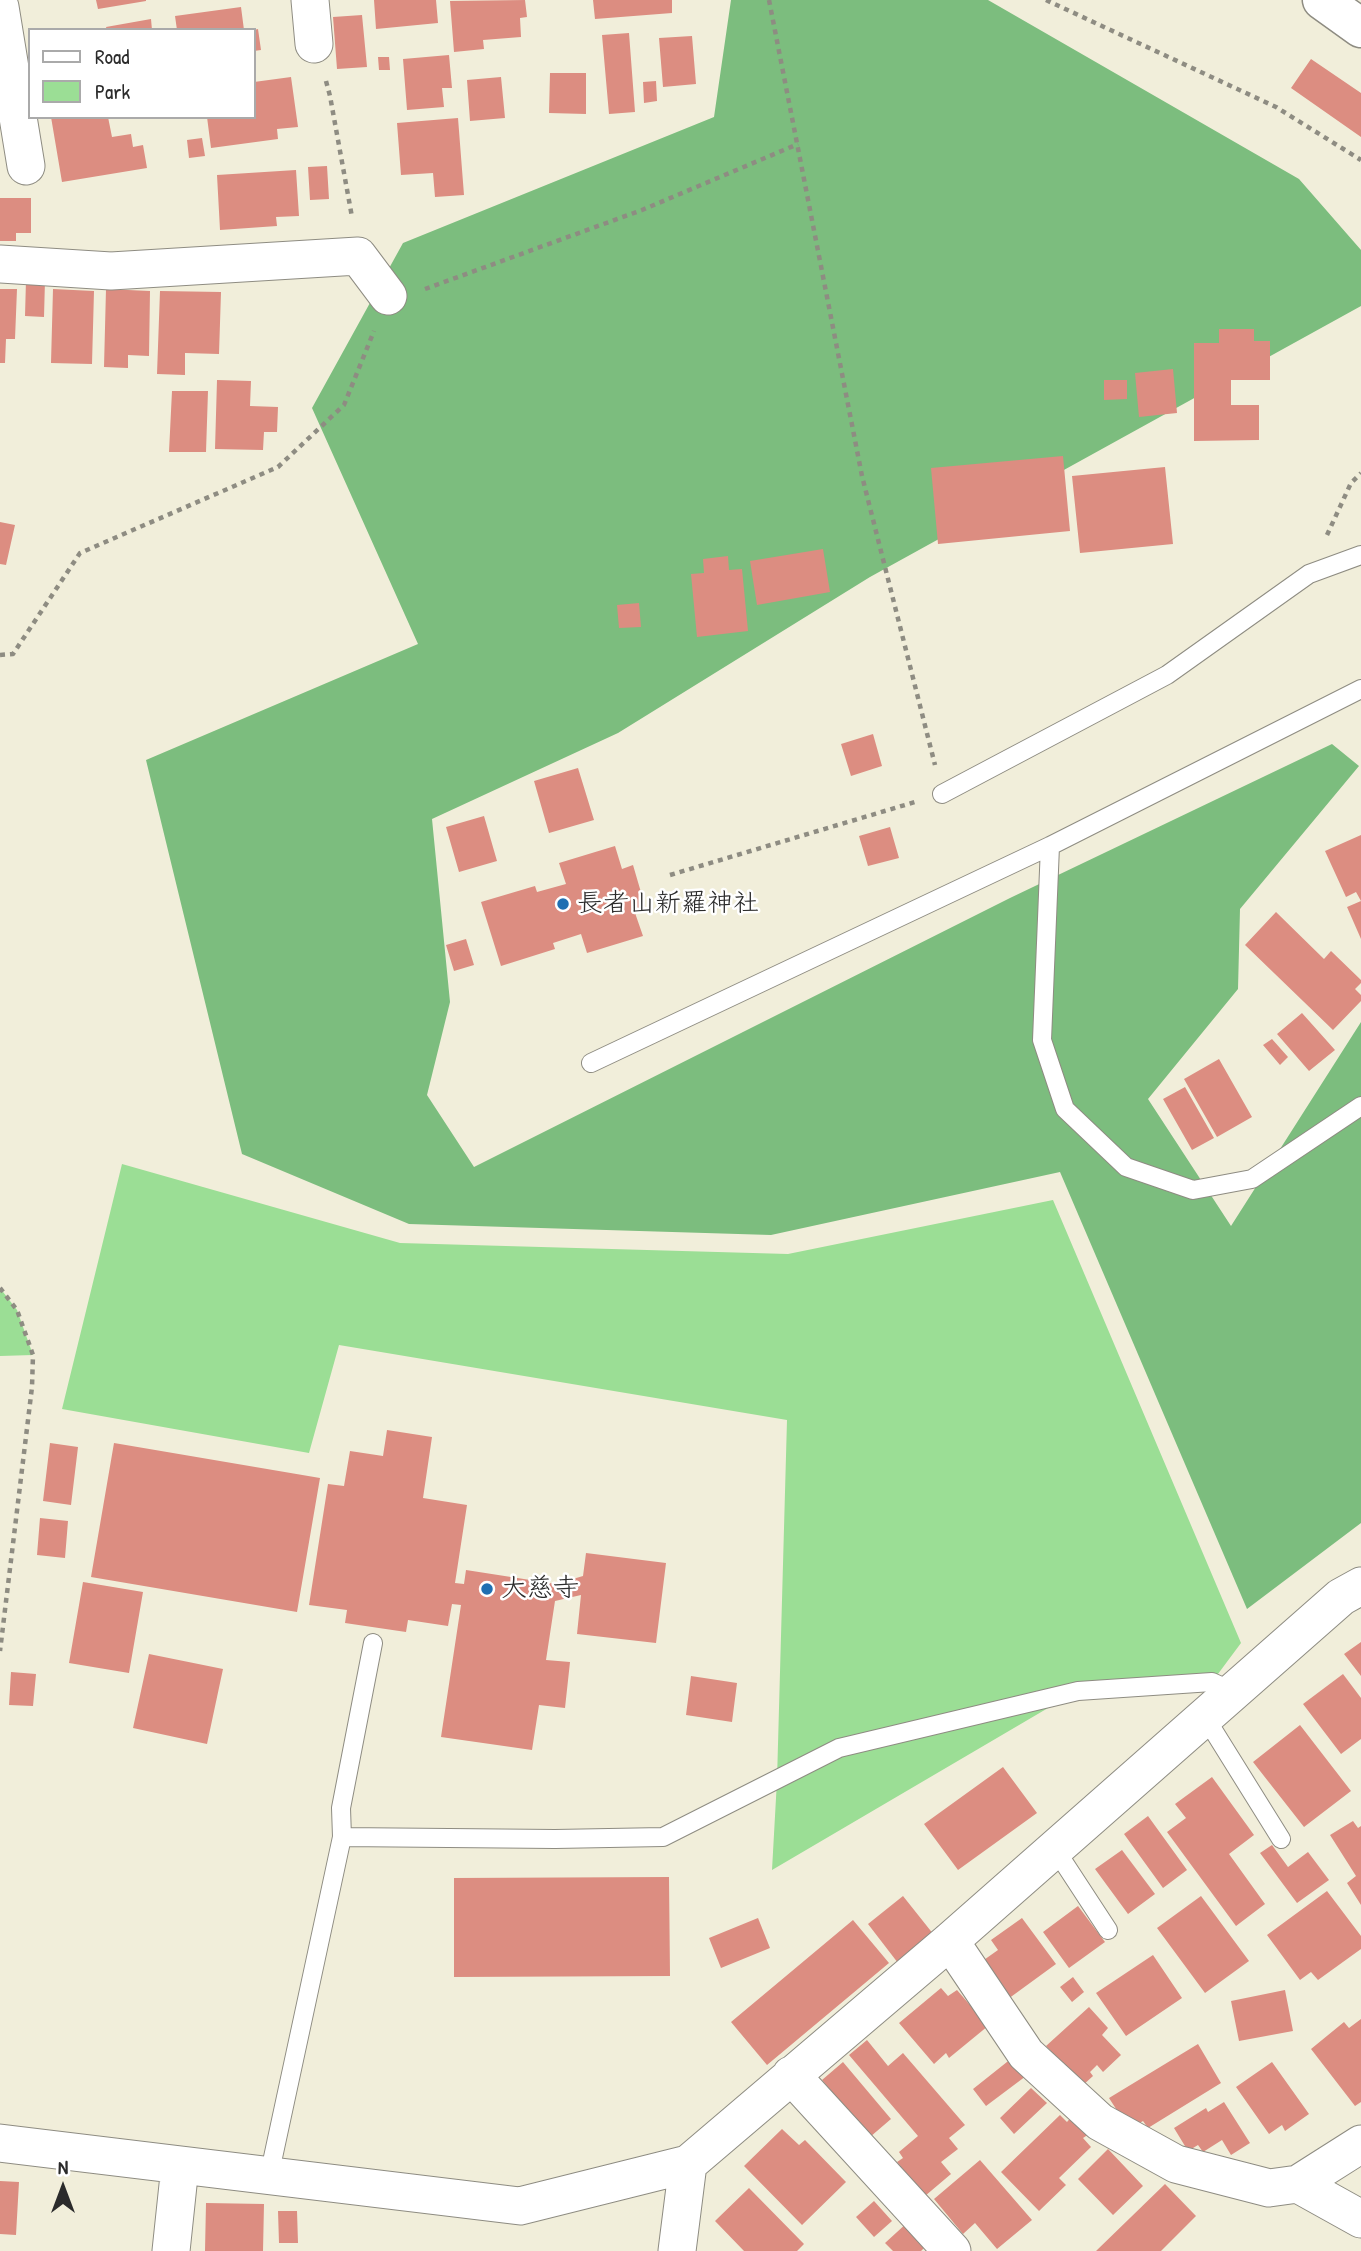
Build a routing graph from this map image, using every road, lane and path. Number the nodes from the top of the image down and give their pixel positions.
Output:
1 (310, 0) edge
2 (769, 0) edge
3 (1046, 0) edge
4 (1322, 0) edge
5 (0, 7) edge
6 (1361, 28) edge
7 (314, 44) joint
8 (797, 144) junction
9 (1361, 160) edge
10 (26, 166) dead end
11 (358, 256) junction
12 (0, 264) edge
13 (388, 296) junction
14 (1361, 472) edge
15 (1361, 555) edge
16 (1309, 574) junction
17 (0, 655) edge
18 (1361, 688) edge
19 (942, 794) junction
20 (1050, 846) junction
21 (670, 875) dead end
22 (591, 1063) dead end
23 (1361, 1106) edge
24 (0, 1288) edge
25 (1361, 1586) edge
26 (373, 1643) dead end
27 (0, 1651) edge
28 (1234, 1692) junction
29 (1205, 1717) junction
30 (342, 1837) junction
31 (1281, 1839) dead end
32 (1055, 1849) junction
33 (1108, 1930) dead end
34 (950, 1941) junction
35 (791, 2075) junction
36 (0, 2143) edge
37 (1361, 2144) edge
38 (688, 2164) junction
39 (180, 2166) junction
40 (270, 2176) junction
41 (1298, 2184) junction
42 (1361, 2219) edge
43 (171, 2251) edge
44 (677, 2251) edge
45 (952, 2251) edge

1 - 7 street
2 - 8 path
3 - 9 path
4 - 6 street
5 - 10 street
7 - 11 path
8 - 13 path
8 - 19 path
11 - 12 street
11 - 13 street
13 - 17 path
14 - 16 path
15 - 16 lane
16 - 19 lane
18 - 20 lane
19 - 21 path
20 - 22 lane
20 - 23 lane
24 - 27 path
25 - 28 street
26 - 30 lane
28 - 29 street
28 - 30 lane
29 - 31 lane
29 - 32 street
30 - 40 lane
32 - 33 lane
32 - 34 street
34 - 35 street
34 - 41 street
35 - 38 street
35 - 45 street
36 - 39 street
37 - 41 street
38 - 40 street
38 - 44 street
39 - 40 street
39 - 43 street
41 - 42 street

